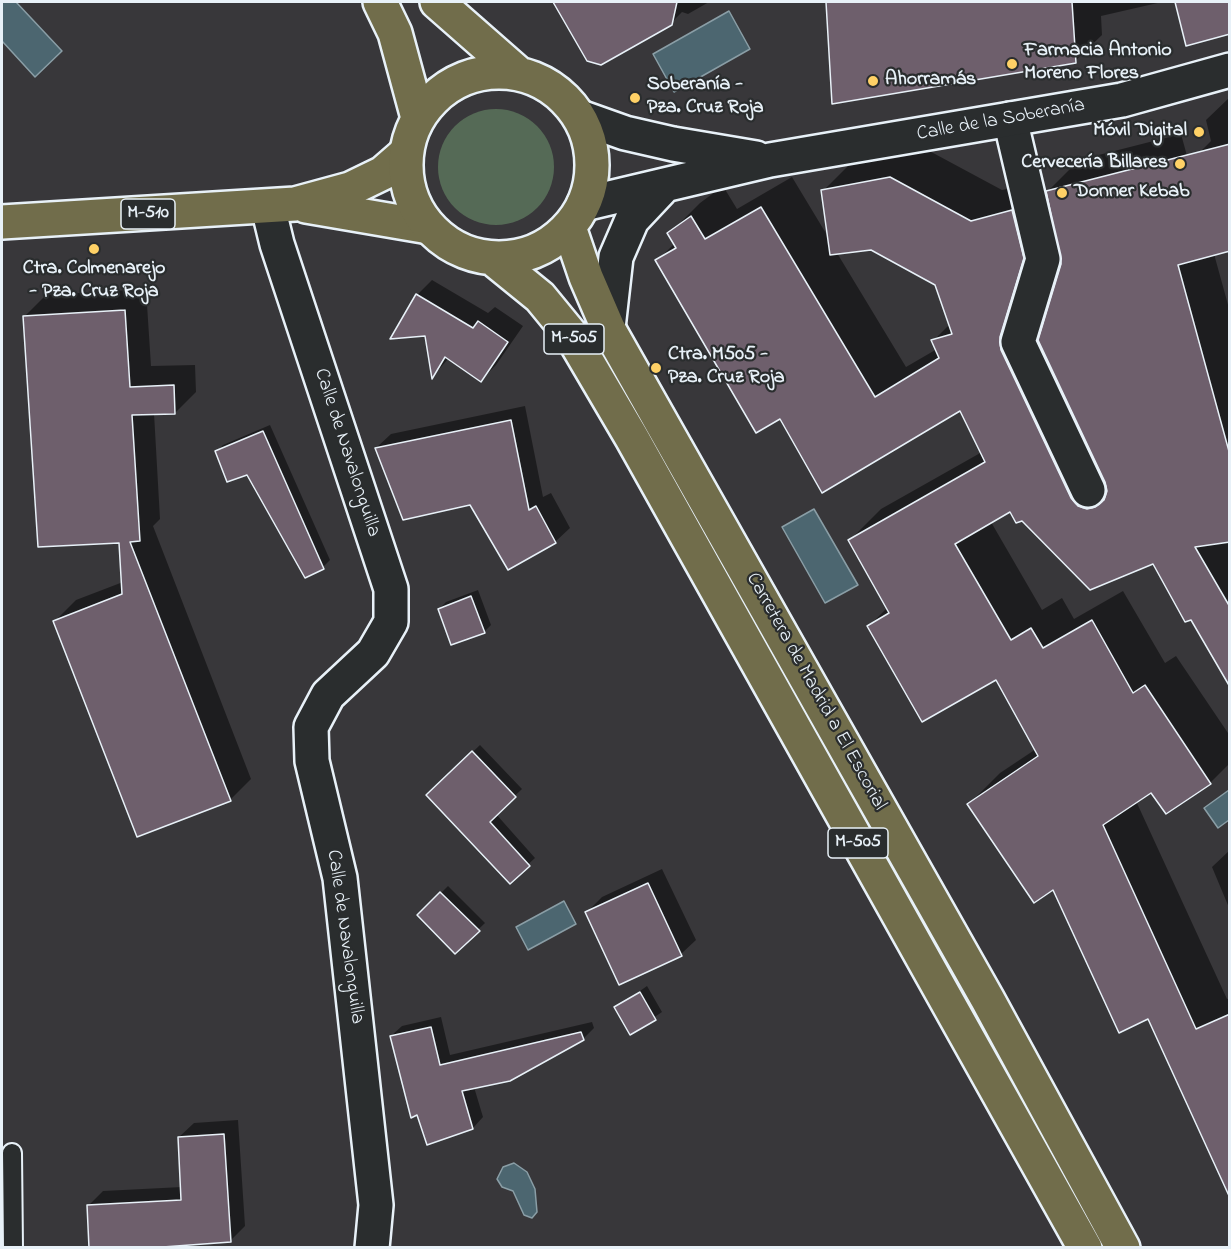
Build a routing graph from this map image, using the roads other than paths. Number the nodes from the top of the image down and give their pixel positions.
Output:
1 (380, 2) edge
2 (437, 2) edge
3 (1230, 70) edge
4 (519, 74) junction
5 (580, 117) junction
6 (418, 118) junction
7 (1010, 119) junction
8 (406, 153) junction
9 (770, 160) junction
10 (664, 186) junction
11 (281, 205) junction
12 (577, 216) junction
13 (2, 222) edge
14 (429, 227) junction
15 (492, 258) junction
16 (608, 328) junction
17 (1088, 490) dead end
18 (12, 1153) dead end
19 (13, 1248) edge
20 (372, 1248) edge
21 (1084, 1248) edge
22 (1123, 1248) edge

1 - 6 main road
2 - 4 main road, M-505
3 - 7 street, Calle de la Soberanía
4 - 5 main road, M-505
4 - 6 main road, M-505
5 - 9 street, Calle de la Soberanía
5 - 12 main road, M-505
6 - 8 main road, M-505
7 - 9 street, Calle de la Soberanía
7 - 17 street
8 - 11 main road, M-510
8 - 14 main road, M-505
9 - 10 street, Calle de la Soberanía
10 - 12 street, Calle de la Soberanía
10 - 16 street
11 - 13 main road, M-510
11 - 14 main road, M-510
11 - 20 street, Calle de Navalonguilla
12 - 15 main road, M-505
12 - 16 main road, Carretera de Madrid a El Escorial / M-505
14 - 15 main road, M-505
15 - 21 main road, Carretera de Madrid a El Escorial / M-505
16 - 22 main road, Carretera de Madrid a El Escorial / M-505
18 - 19 lane

